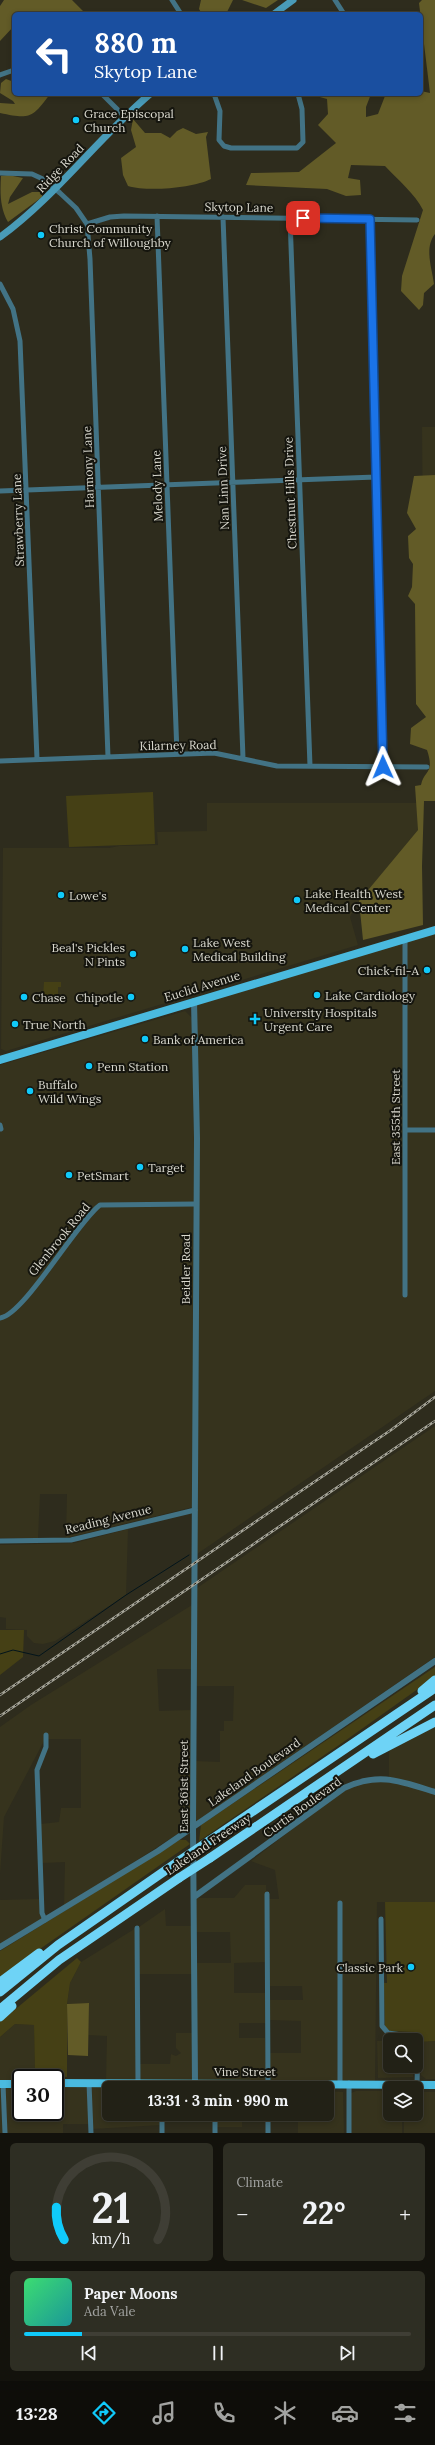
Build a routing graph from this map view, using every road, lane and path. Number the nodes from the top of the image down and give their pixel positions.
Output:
1 (172, 0) edge
2 (293, 0) edge
3 (335, 0) edge
4 (180, 12) edge
5 (277, 12) edge
6 (343, 12) edge
7 (12, 71) edge
8 (0, 75) edge
9 (104, 96) edge
10 (148, 96) edge
11 (215, 96) edge
12 (299, 96) edge
13 (124, 117) junction
14 (0, 173) edge
15 (55, 190) junction
16 (156, 216) junction
17 (223, 217) junction
18 (290, 218) junction
19 (370, 219) junction
20 (417, 220) dead end
21 (87, 224) junction
22 (0, 237) edge
23 (0, 284) edge
24 (376, 476) junction
25 (299, 479) junction
26 (233, 482) junction
27 (167, 484) junction
28 (98, 487) junction
29 (27, 490) junction
30 (0, 491) edge
31 (177, 754) junction
32 (108, 757) junction
33 (243, 758) junction
34 (37, 759) junction
35 (0, 761) edge
36 (310, 766) junction
37 (383, 767) junction
38 (427, 767) dead end
39 (435, 930) edge
40 (405, 939) junction
41 (194, 1001) junction
42 (0, 1060) edge
43 (405, 1130) junction
44 (435, 1130) edge
45 (196, 1204) junction
46 (404, 1295) dead end
47 (0, 1318) edge
48 (195, 1510) junction
49 (195, 1537) joint
50 (0, 1541) edge
51 (435, 1661) edge
52 (435, 1680) edge
53 (435, 1688) edge
54 (435, 1706) edge
55 (435, 1722) edge
56 (46, 1735) dead end
57 (298, 1781) junction
58 (321, 1783) junction
59 (435, 1792) edge
60 (193, 1827) junction
61 (267, 1894) dead end
62 (194, 1897) junction
63 (118, 1903) junction
64 (340, 1903) dead end
65 (381, 1919) dead end
66 (45, 1920) junction
67 (138, 1928) dead end
68 (102, 1931) junction
69 (0, 1947) edge
70 (0, 1982) edge
71 (0, 1992) edge
72 (0, 2009) edge
73 (0, 2017) edge
74 (138, 2081) edge
75 (195, 2081) edge
76 (268, 2081) edge
77 (417, 2081) edge
78 (64, 2083) edge
79 (89, 2083) junction
80 (102, 2083) edge
81 (334, 2083) edge
82 (340, 2083) junction
83 (349, 2083) junction
84 (2, 2084) edge
85 (383, 2084) edge
86 (423, 2085) edge
87 (435, 2085) edge
88 (162, 2121) edge
89 (216, 2121) edge
90 (268, 2121) edge
91 (4, 2133) edge
92 (91, 2133) edge
93 (162, 2133) edge
94 (215, 2133) edge
95 (268, 2133) edge
96 (349, 2133) edge

1 - 4 street
2 - 5 main road
3 - 6 street
7 - 8 street
9 - 13 street
10 - 13 main road, Ridge Road
11 - 12 street
13 - 15 main road, Ridge Road
14 - 15 street
15 - 21 street
15 - 22 main road, Ridge Road
16 - 17 street, Skytop Lane
16 - 21 street, Skytop Lane
16 - 27 street, Melody Lane
17 - 18 street, Skytop Lane
17 - 26 street, Nan Linn Drive
18 - 19 street, Skytop Lane
18 - 25 street, Chestnut Hills Drive
19 - 20 street, Skytop Lane
19 - 24 street
21 - 28 street, Harmony Lane
23 - 29 street, Strawberry Lane
24 - 25 street
24 - 37 street
25 - 26 street
25 - 36 street, Chestnut Hills Drive
26 - 27 street
26 - 33 street, Nan Linn Drive
27 - 28 street
27 - 31 street, Melody Lane
28 - 29 street
28 - 32 street, Harmony Lane
29 - 30 street
29 - 34 street, Strawberry Lane
31 - 32 street, Kilarney Road
31 - 33 street, Kilarney Road
32 - 34 street, Kilarney Road
33 - 36 street, Kilarney Road
34 - 35 street, Kilarney Road
36 - 37 street, Kilarney Road
37 - 38 street, Kilarney Road
39 - 40 main road, Euclid Avenue
40 - 41 main road, Euclid Avenue
40 - 43 street, East 355th Street
41 - 42 main road, Euclid Avenue
41 - 45 street, Beidler Road
43 - 44 street
43 - 46 street, East 355th Street
45 - 47 street, Glenbrook Road
45 - 48 street, Beidler Road
48 - 49 street, Beidler Road
48 - 50 street, Reading Avenue
49 - 60 street, East 361st Street
51 - 60 street, Lakeland Boulevard
52 - 57 highway
53 - 57 highway, Lakeland Freeway
54 - 58 highway, Lakeland Freeway
55 - 58 highway
56 - 66 street
57 - 63 highway, Lakeland Freeway, bridge
58 - 68 highway, Lakeland Freeway, bridge
59 - 62 street, Curtis Boulevard
60 - 62 street, East 361st Street
60 - 66 street, Lakeland Boulevard
61 - 76 street
62 - 75 street, East 361st Street
63 - 70 highway
63 - 71 highway, Lakeland Freeway
64 - 82 street
65 - 77 street
66 - 69 street, Lakeland Boulevard
67 - 74 street
68 - 72 highway, Lakeland Freeway
68 - 73 highway
78 - 79 main road, Vine Street
79 - 80 main road, Vine Street
79 - 92 street
81 - 82 main road, Vine Street
82 - 83 main road, Vine Street
83 - 85 main road, Vine Street
83 - 96 street
84 - 91 street
86 - 87 main road, Vine Street
88 - 93 street
89 - 94 street
90 - 95 street

